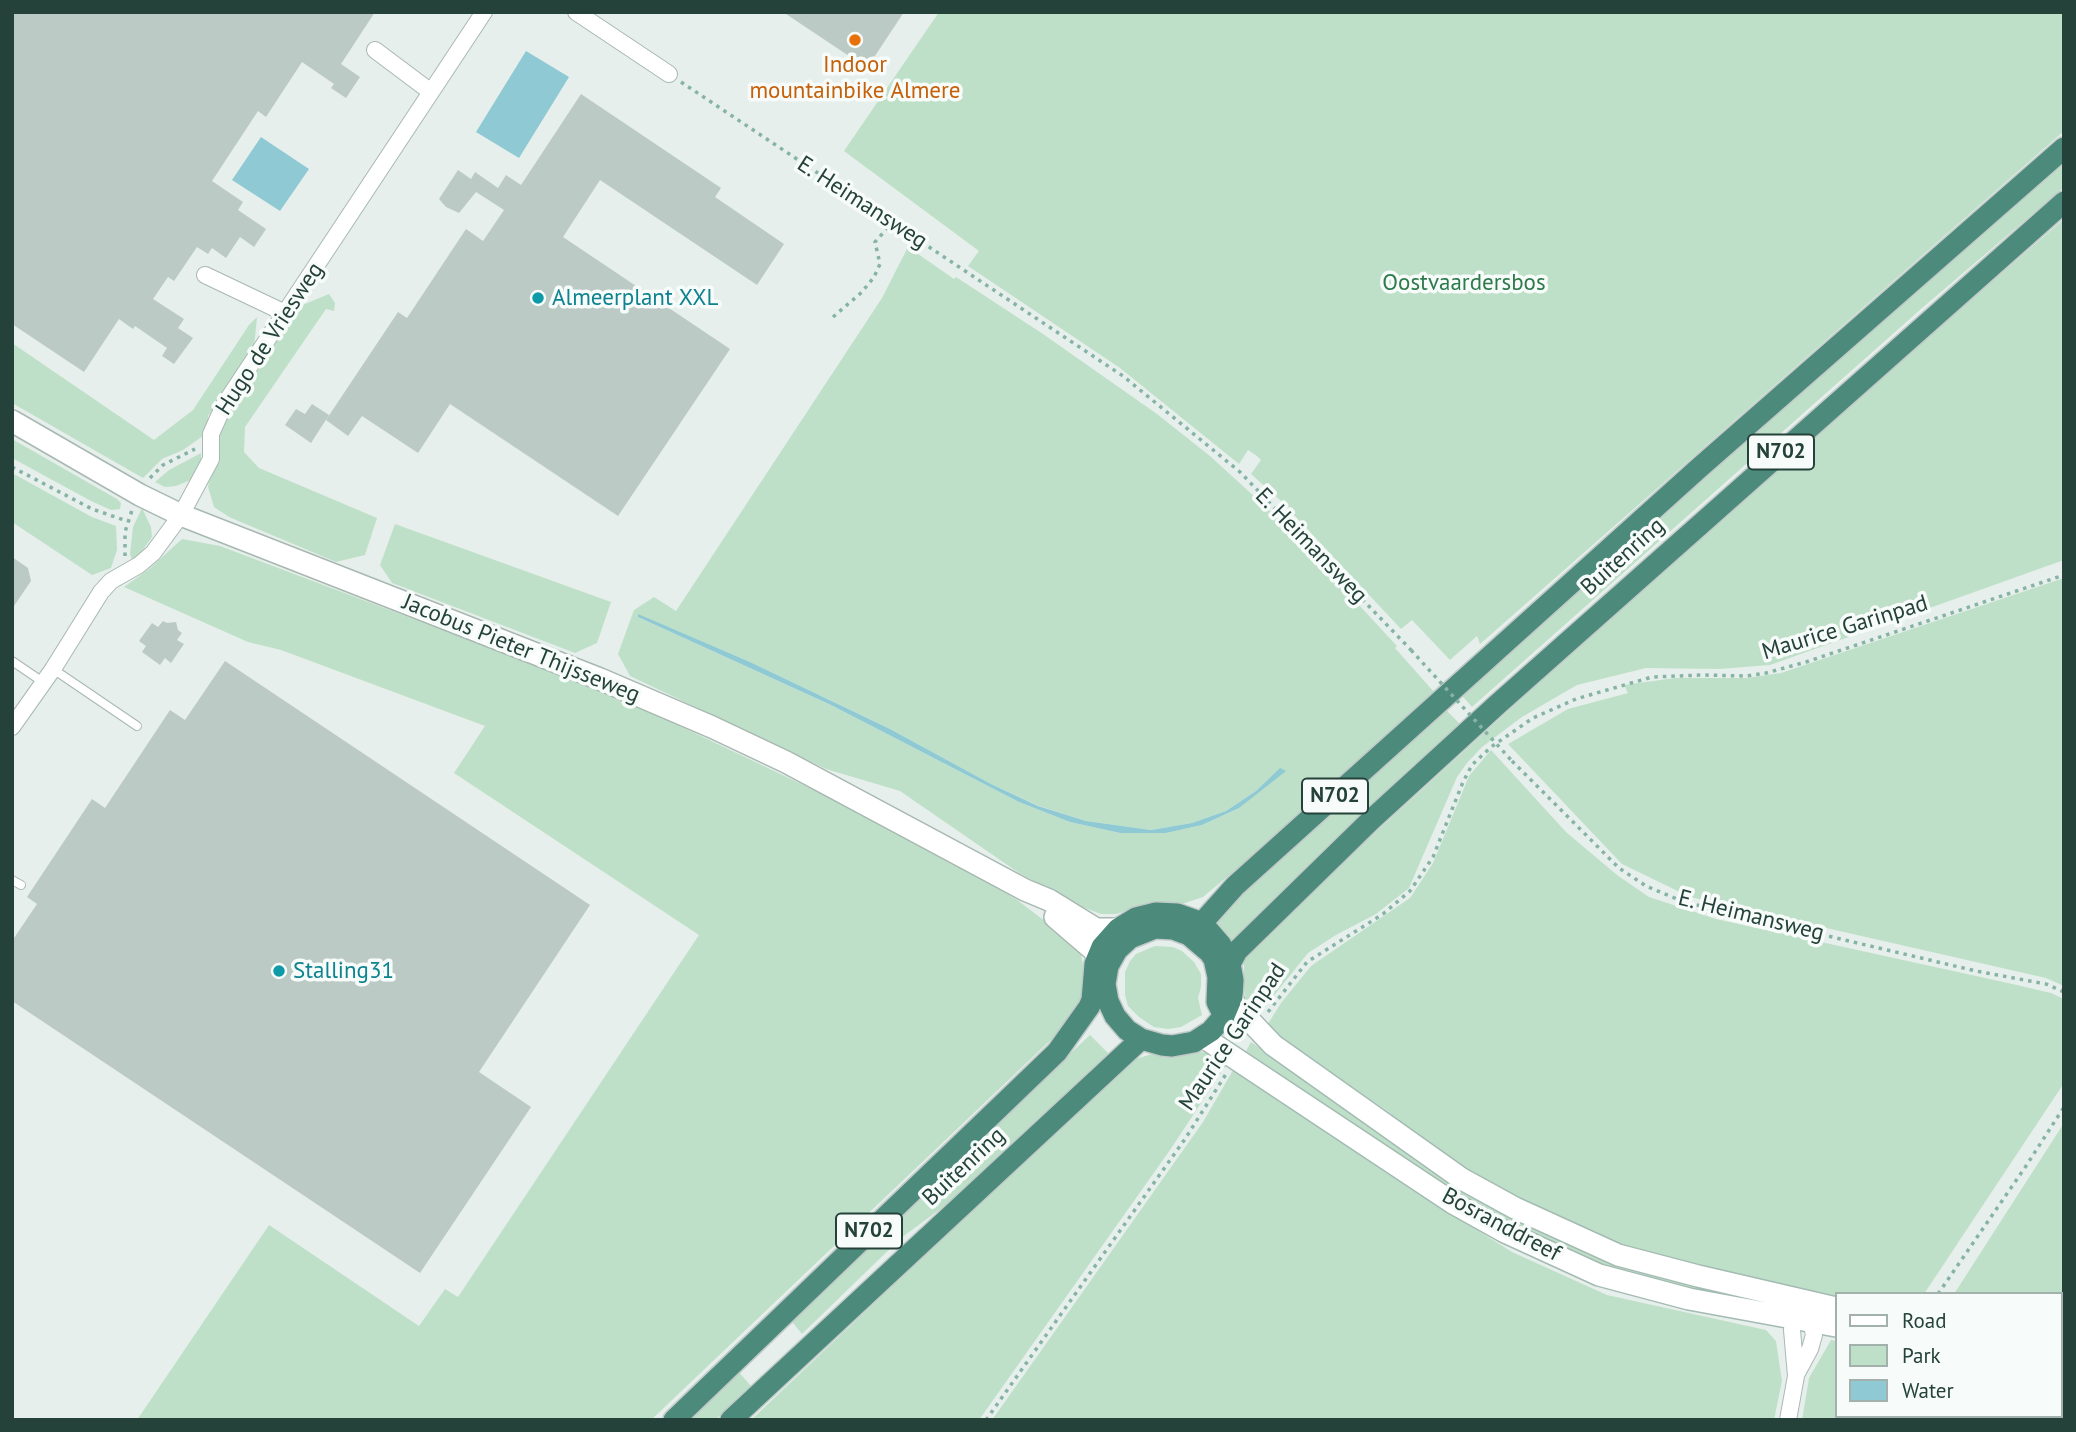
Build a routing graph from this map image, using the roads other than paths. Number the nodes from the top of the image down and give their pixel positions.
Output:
1 (484, 12) edge
2 (576, 12) edge
3 (375, 50) dead end
4 (669, 74) road end
5 (431, 92) junction
6 (2064, 148) edge
7 (2064, 202) edge
8 (205, 275) dead end
9 (285, 313) junction
10 (12, 421) edge
11 (181, 515) junction
12 (12, 661) edge
13 (48, 675) junction
14 (137, 726) dead end
15 (12, 727) edge
16 (12, 880) edge
17 (21, 885) dead end
18 (1025, 890) junction
19 (1190, 924) junction
20 (1118, 929) junction
21 (1103, 960) junction
22 (1230, 964) junction
23 (1100, 997) junction
24 (1228, 1006) junction
25 (1203, 1037) junction
26 (1141, 1039) junction
27 (1273, 1045) junction
28 (1834, 1308) edge
29 (1804, 1315) junction
30 (1834, 1325) edge
31 (674, 1420) edge
32 (731, 1420) edge
33 (1788, 1420) edge

1 - 5 street, Hugo de Vriesweg
2 - 4 street
3 - 5 street
5 - 9 street, Hugo de Vriesweg
6 - 19 highway, Buitenring / N702
7 - 22 highway, Buitenring / N702
8 - 9 street
9 - 11 street, Hugo de Vriesweg
10 - 11 main road, Jacobus Pieter Thijsseweg
11 - 13 street, Hugo de Vriesweg
11 - 18 main road, Jacobus Pieter Thijsseweg
12 - 13 lane
13 - 14 lane
13 - 15 street, Hugo de Vriesweg
16 - 17 lane
18 - 20 main road, Jacobus Pieter Thijsseweg
18 - 21 main road, Jacobus Pieter Thijsseweg
19 - 20 highway
19 - 21 highway
19 - 22 highway
19 - 24 highway
20 - 21 highway
21 - 23 highway
22 - 24 highway
23 - 26 highway
23 - 31 highway, Buitenring / N702
24 - 25 highway
24 - 27 main road, Bosranddreef
24 - 27 main road, Bosranddreef
25 - 26 highway
25 - 29 main road, Bosranddreef
26 - 32 highway, Buitenring / N702
27 - 29 main road, Bosranddreef
28 - 29 main road, Bosranddreef
29 - 30 main road, Bosranddreef
29 - 33 street

